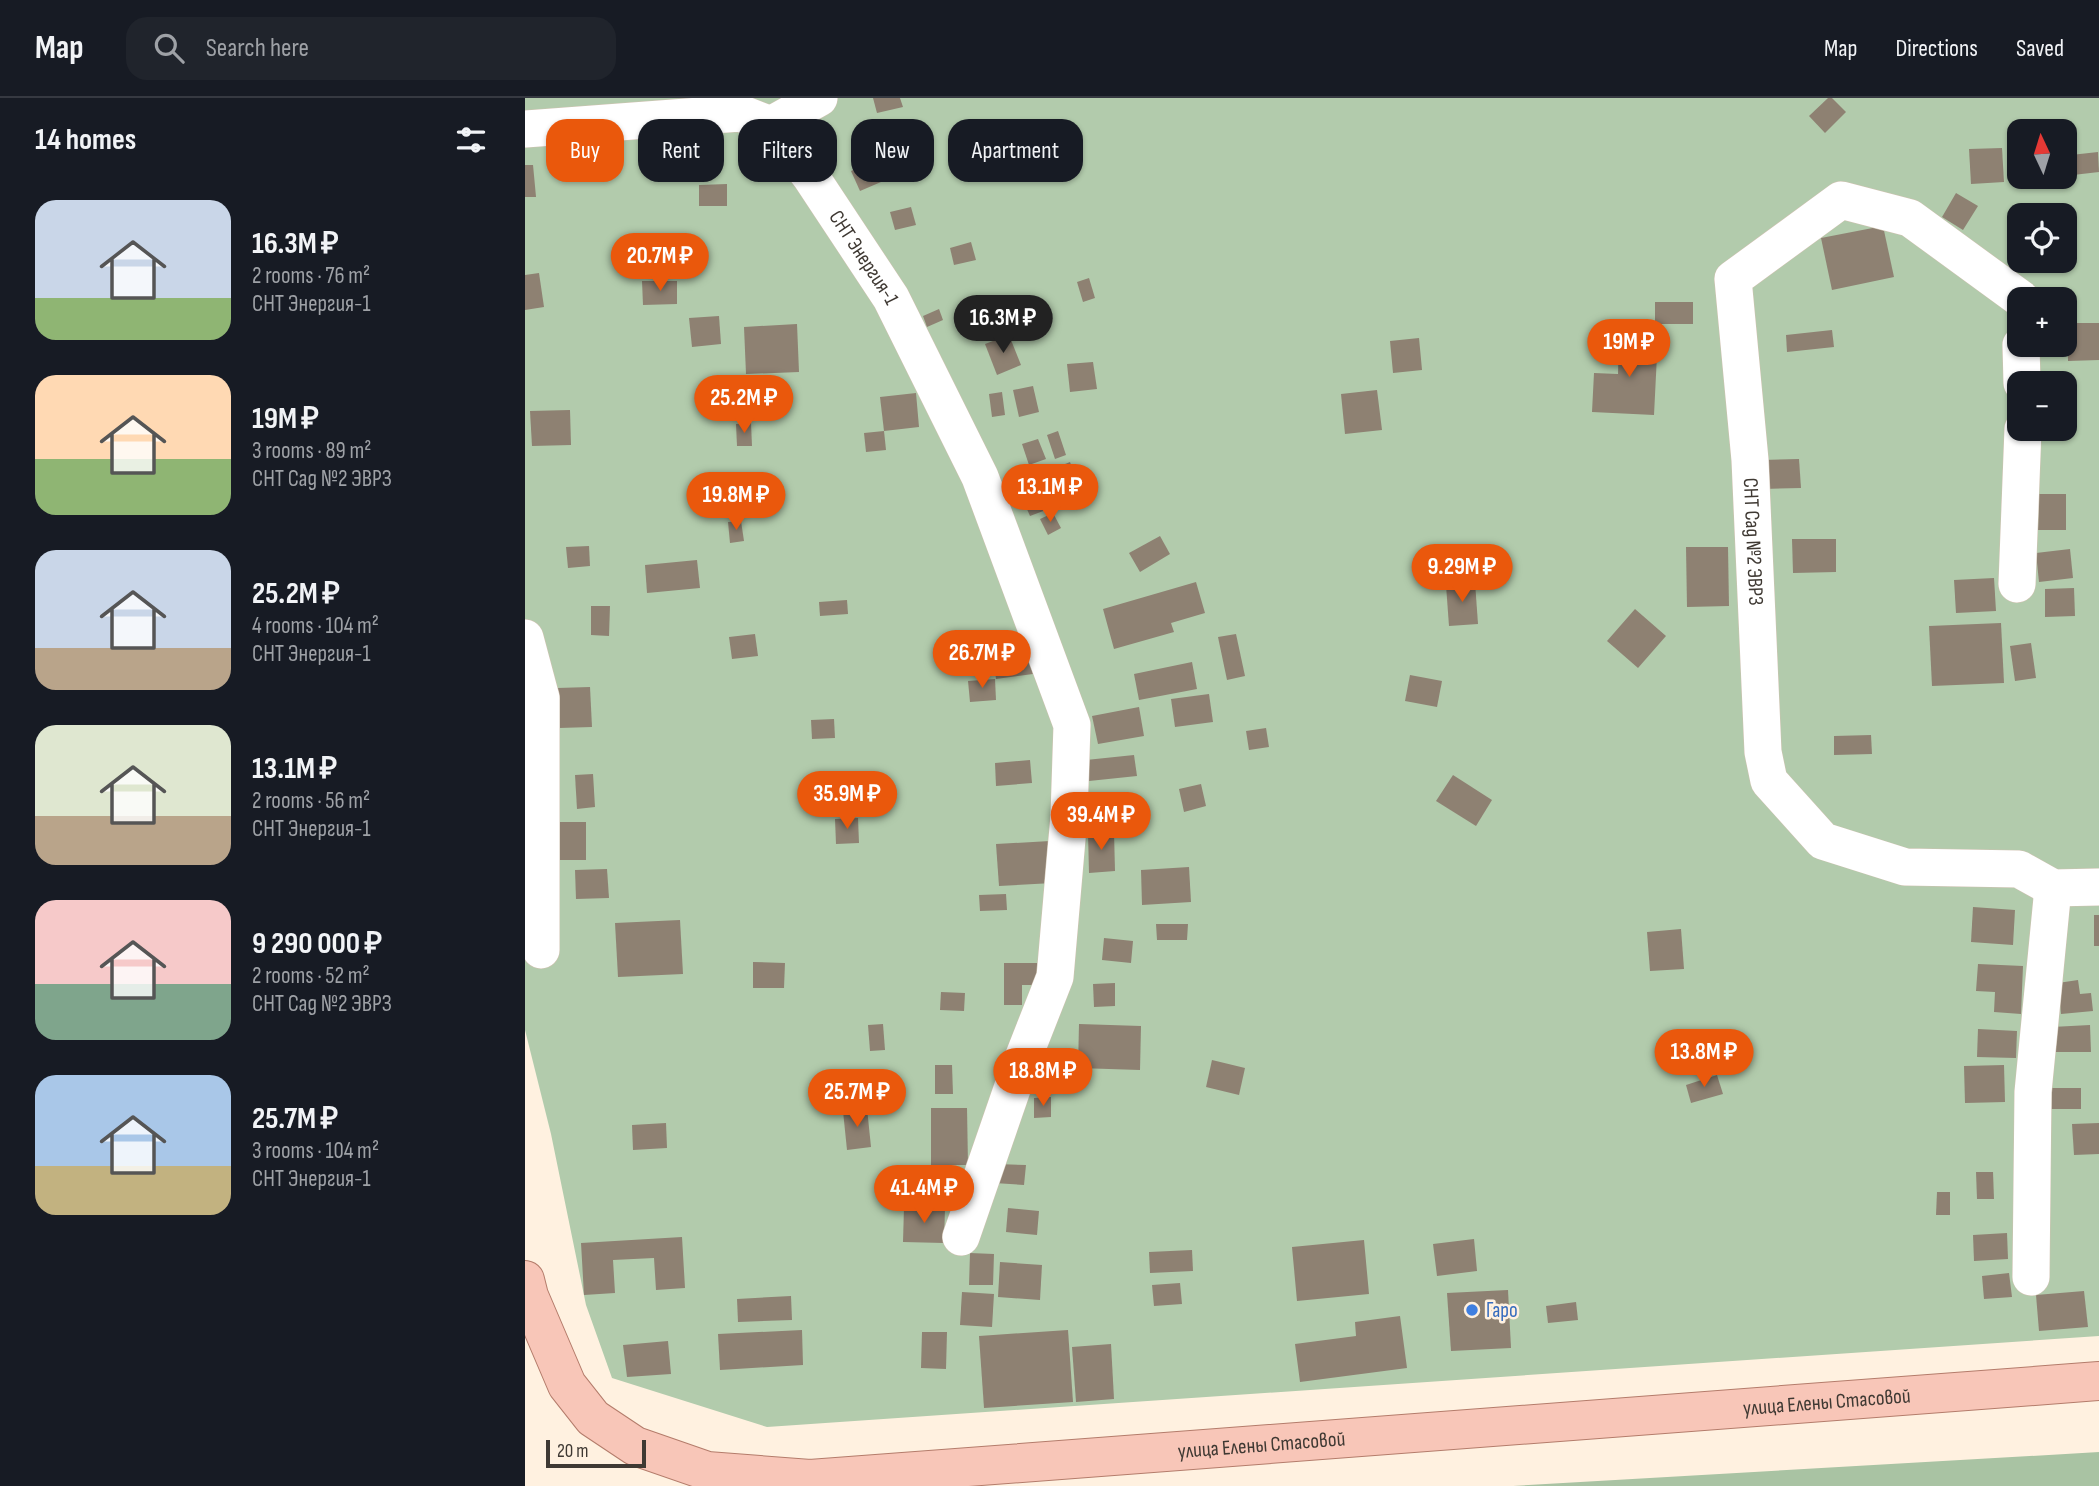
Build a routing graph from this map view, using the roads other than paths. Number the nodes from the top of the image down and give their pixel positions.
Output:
1 (819, 98) edge
2 (756, 119) edge
3 (782, 119) edge
4 (525, 129) edge
5 (814, 182) edge
6 (2007, 289) edge
7 (2023, 441) edge
8 (2017, 584) dead end
9 (525, 638) edge
10 (2099, 887) edge
11 (2053, 888) junction
12 (541, 950) dead end
13 (961, 1237) dead end
14 (2032, 1277) dead end
15 (526, 1291) edge
16 (2099, 1381) edge

1 - 3 street
2 - 4 street
5 - 13 street, СНТ Энергия-1
6 - 11 street, СНТ Сад №2 ЭВРЗ
7 - 8 street
9 - 12 street
10 - 11 street, СНТ Сад №2 ЭВРЗ
11 - 14 street
15 - 16 main road, улица Елены Стасовой

